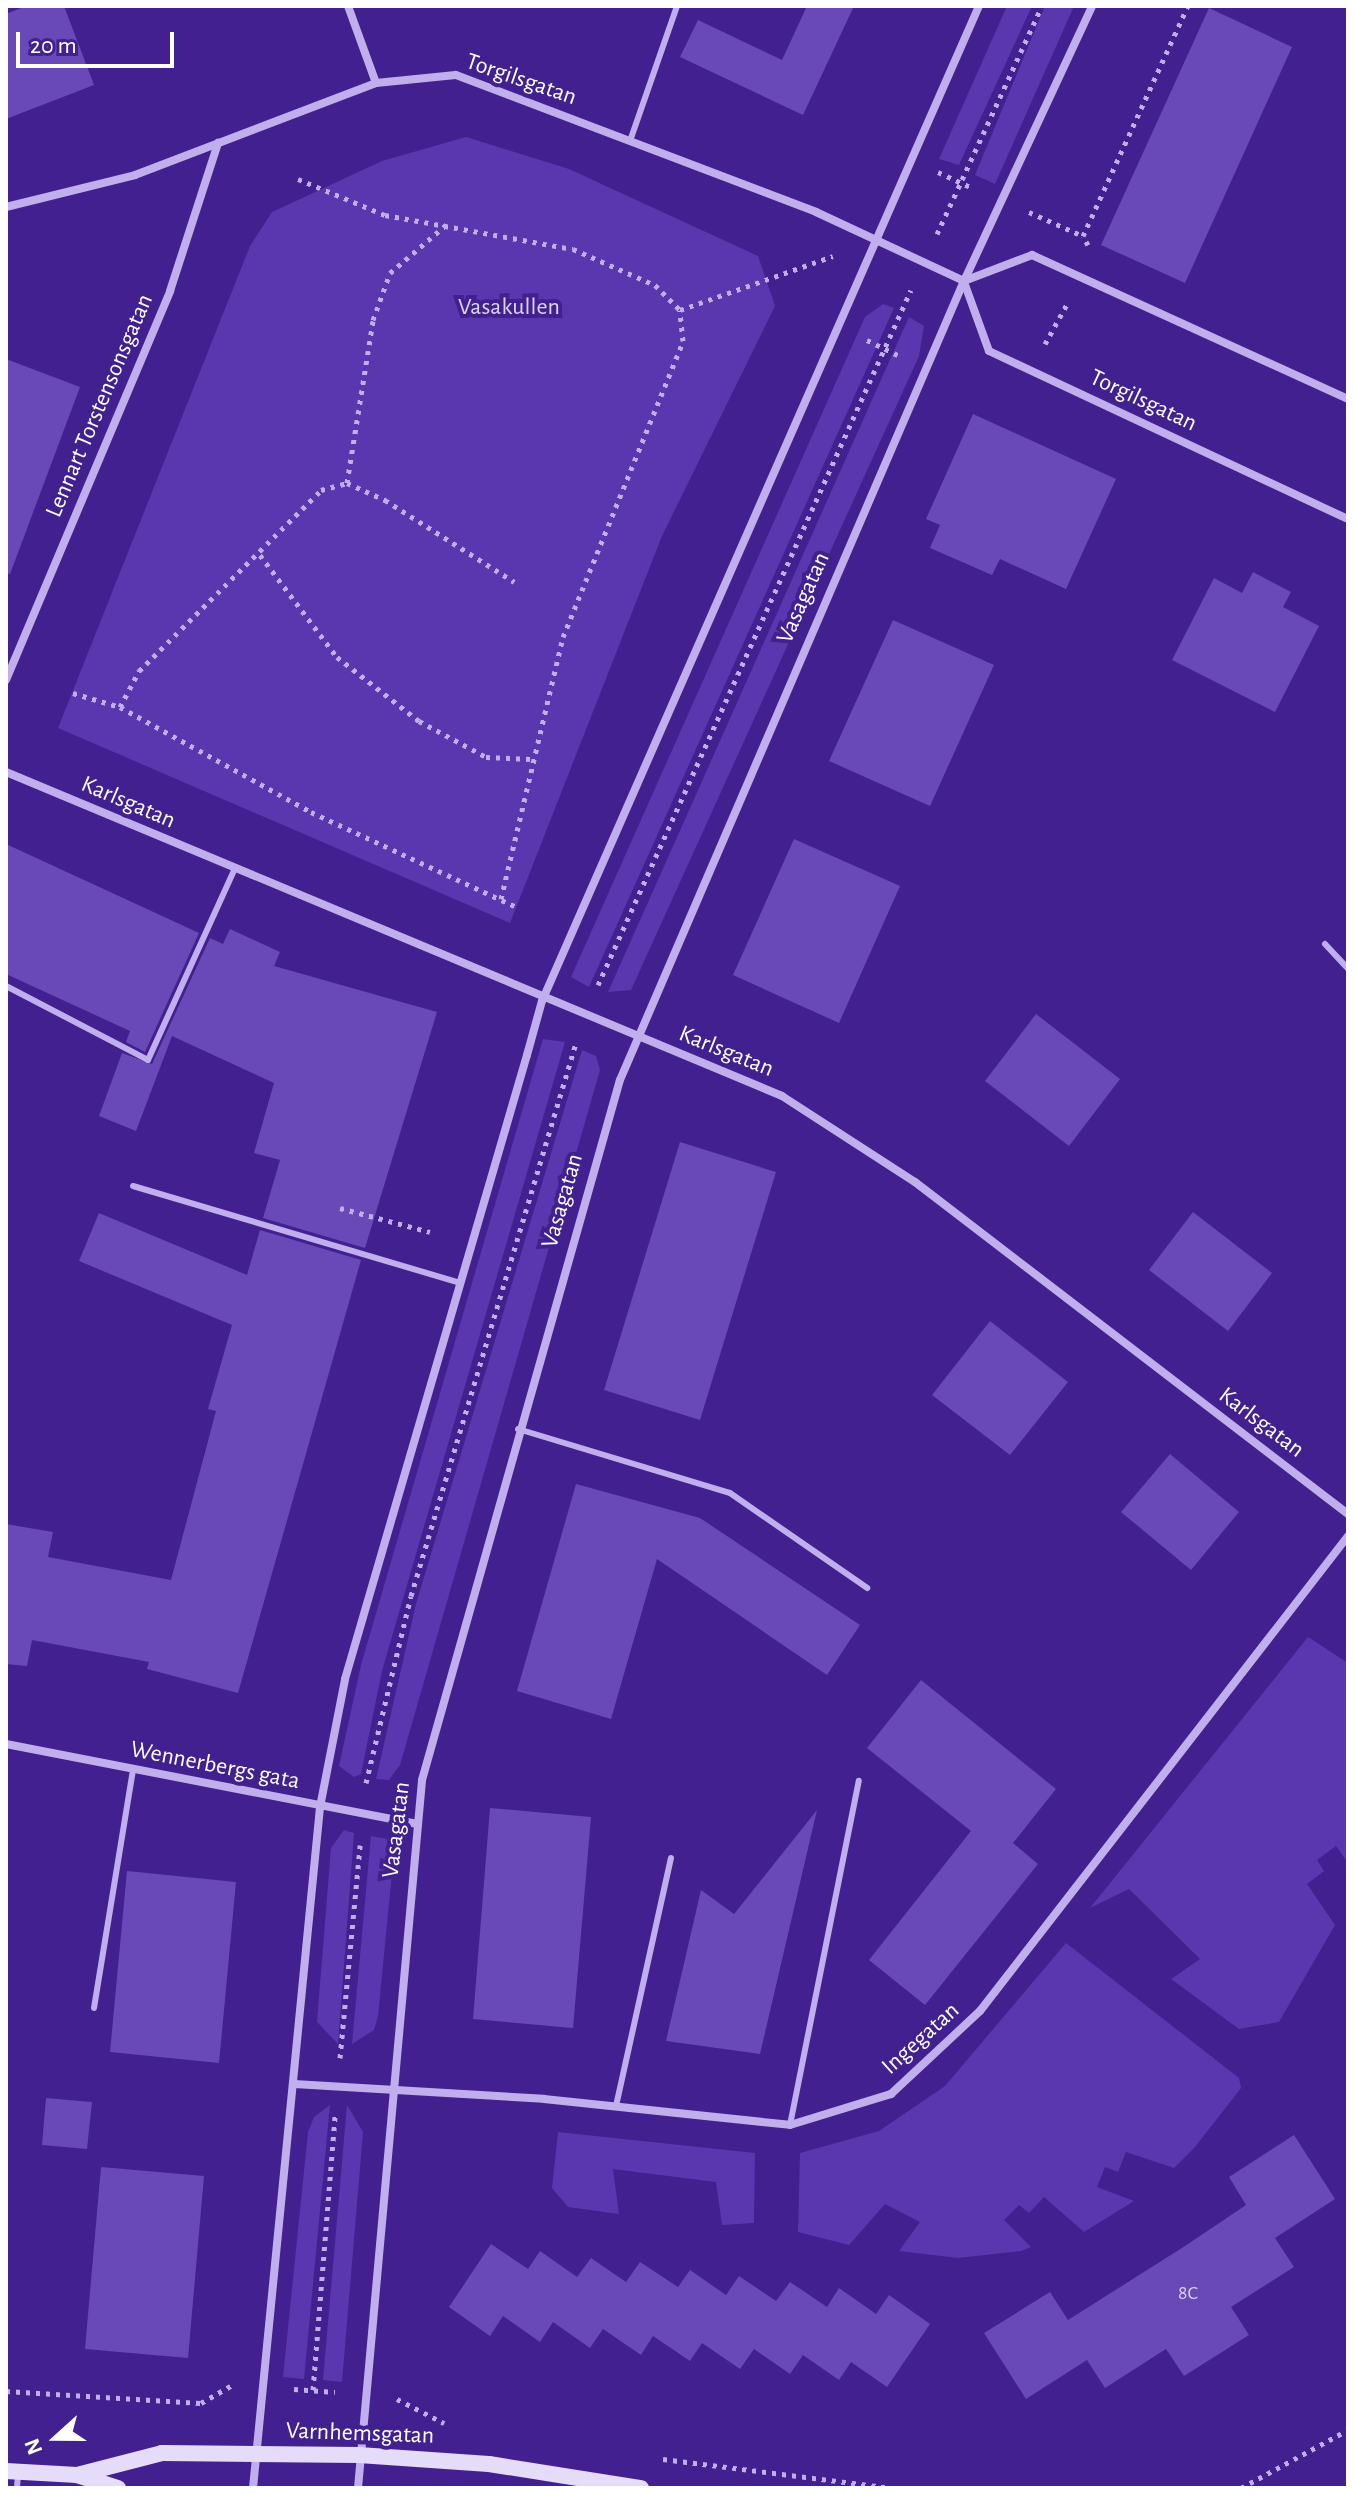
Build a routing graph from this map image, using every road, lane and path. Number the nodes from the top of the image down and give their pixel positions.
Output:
1 (348, 6) edge
2 (677, 6) edge
3 (979, 6) edge
4 (1092, 6) edge
5 (1188, 6) edge
6 (376, 83) junction
7 (630, 141) junction
8 (218, 143) junction
9 (298, 179) dead end
10 (6, 207) edge
11 (447, 224) junction
12 (871, 241) junction
13 (1081, 277) junction
14 (964, 281) junction
15 (680, 310) junction
16 (836, 325) junction
17 (926, 368) junction
18 (1031, 371) junction
19 (1348, 399) edge
20 (347, 483) junction
21 (1348, 519) edge
22 (260, 555) junction
23 (514, 582) dead end
24 (6, 680) edge
25 (73, 693) dead end
26 (120, 707) junction
27 (531, 759) junction
28 (6, 772) edge
29 (234, 870) junction
30 (501, 899) junction
31 (517, 907) dead end
32 (1325, 944) dead end
33 (1348, 969) edge
34 (6, 986) edge
35 (542, 1001) junction
36 (633, 1036) junction
37 (133, 1186) dead end
38 (340, 1208) dead end
39 (430, 1232) dead end
40 (460, 1283) junction
41 (518, 1429) junction
42 (1348, 1514) edge
43 (1348, 1536) edge
44 (867, 1588) dead end
45 (6, 1744) edge
46 (133, 1770) junction
47 (859, 1781) dead end
48 (320, 1807) junction
49 (417, 1824) junction
50 (671, 1858) dead end
51 (94, 2008) dead end
52 (294, 2084) junction
53 (390, 2091) junction
54 (616, 2106) junction
55 (790, 2125) junction
56 (1348, 2430) edge
57 (255, 2455) junction
58 (359, 2455) junction
59 (655, 2458) dead end
60 (77, 2475) junction
61 (14, 2477) edge
62 (118, 2488) edge
63 (253, 2488) edge
64 (358, 2488) edge
65 (641, 2488) edge
66 (892, 2488) edge
67 (1241, 2488) edge

1 - 6 street
2 - 7 lane
3 - 12 street
4 - 14 street, Vasagatan
5 - 13 path
6 - 7 street, Torgilsgatan
6 - 8 street, Torgilsgatan
7 - 12 street, Torgilsgatan
8 - 10 street, Torgilsgatan
8 - 24 street, Lennart Torstensonsgatan
9 - 11 path
11 - 15 path
11 - 20 path
12 - 14 street, Torgilsgatan
12 - 15 path
12 - 16 street
13 - 14 street
13 - 18 path
13 - 19 street
14 - 17 street, Vasagatan
14 - 18 street, Torgilsgatan
15 - 27 path
16 - 17 path
16 - 35 street
17 - 36 street, Vasagatan
18 - 21 street, Torgilsgatan
20 - 22 path
20 - 23 path
22 - 26 path
22 - 27 path
25 - 26 path
26 - 30 path
27 - 30 path
28 - 29 street, Karlsgatan
29 - 34 lane
29 - 35 street, Karlsgatan
30 - 31 path
32 - 33 lane
35 - 36 street, Karlsgatan
35 - 40 street
36 - 41 street, Vasagatan
36 - 42 street, Karlsgatan
37 - 40 lane
38 - 39 path
40 - 48 street
41 - 44 lane
41 - 49 street, Vasagatan
43 - 55 street, Ingegatan
45 - 46 street, Wennerbergs gata
46 - 48 street, Wennerbergs gata
46 - 51 lane
47 - 55 lane
48 - 49 street, Wennerbergs gata
48 - 52 street
49 - 53 street, Vasagatan
50 - 54 lane
52 - 53 street, Ingegatan
52 - 57 street
53 - 54 street, Ingegatan
53 - 58 street, Vasagatan
54 - 55 street, Ingegatan
56 - 67 path
57 - 58 main road, Varnhemsgatan
57 - 60 main road, Varnhemsgatan
57 - 63 street
58 - 64 street, Vasagatan
58 - 65 main road, Varnhemsgatan
59 - 66 path
60 - 61 main road, Varnhemsgatan
60 - 62 main road, Varnhemsgatan

